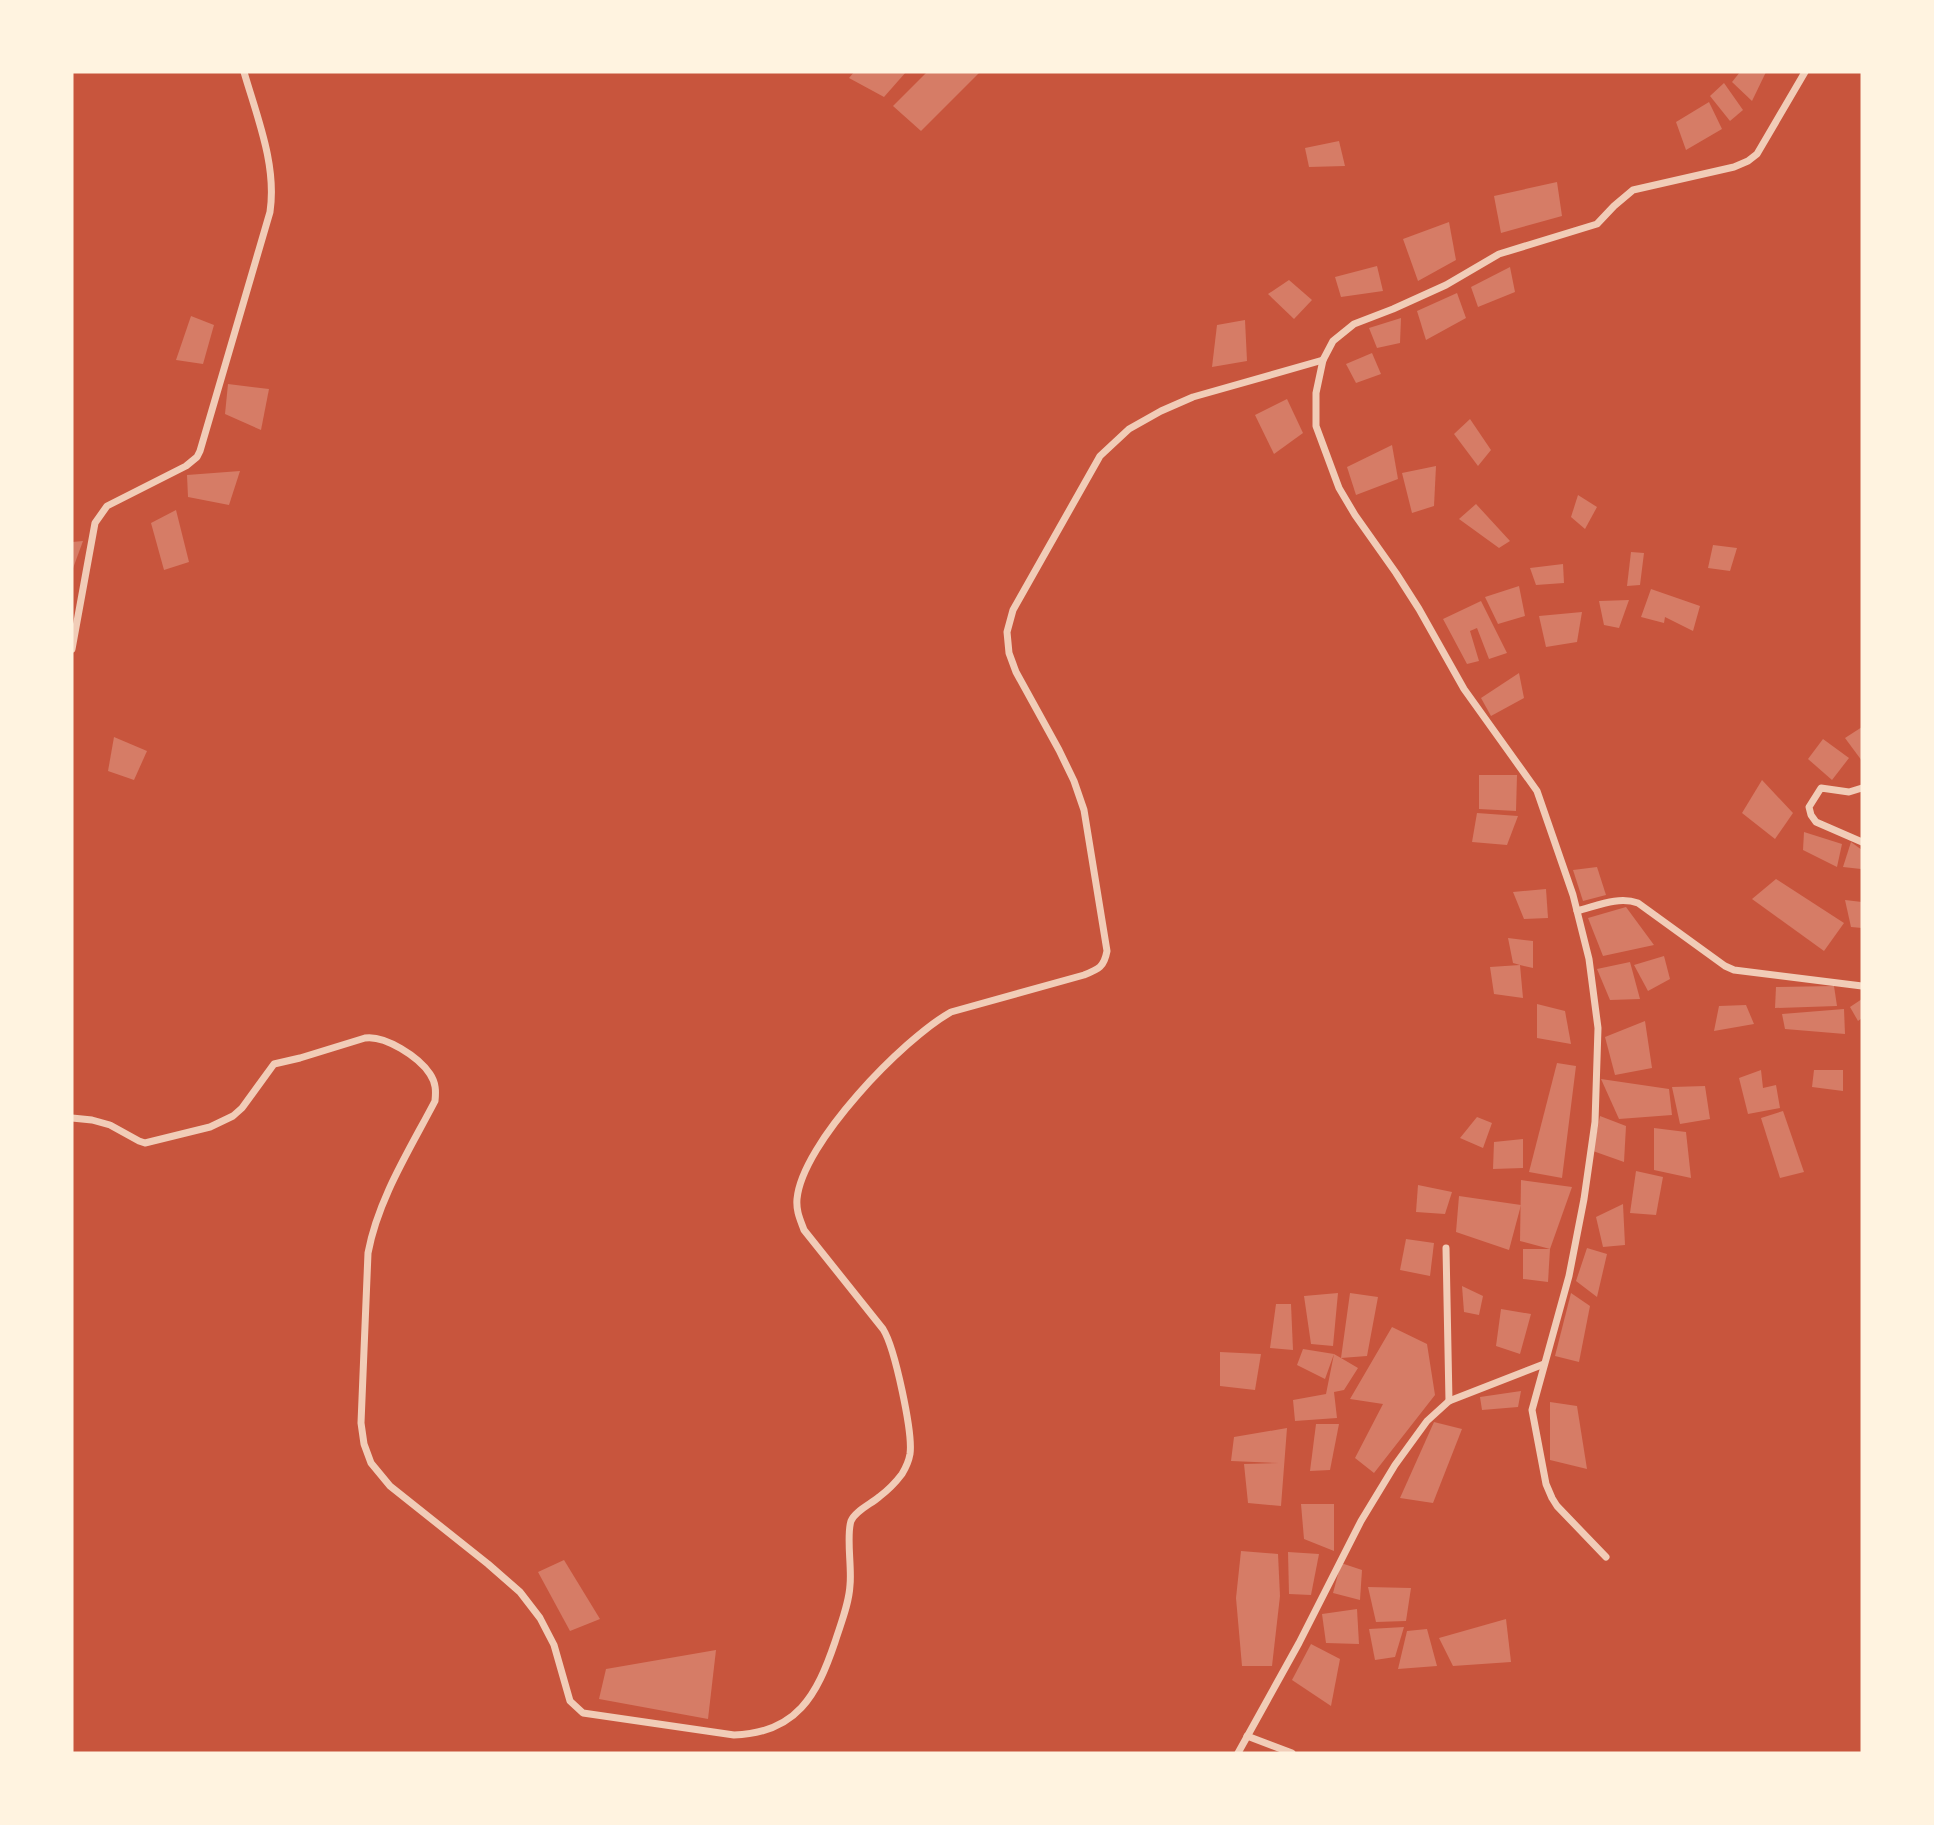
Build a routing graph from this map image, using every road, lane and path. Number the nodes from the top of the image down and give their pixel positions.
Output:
1 (244, 72) edge
2 (1805, 72) edge
3 (1323, 360) junction
4 (72, 649) edge
5 (1862, 788) edge
6 (1862, 842) edge
7 (1577, 911) junction
8 (1862, 986) edge
9 (72, 1118) edge
10 (1446, 1248) dead end
11 (1544, 1364) junction
12 (1449, 1401) junction
13 (1606, 1557) dead end
14 (1247, 1736) junction
15 (1238, 1753) edge
16 (1292, 1753) edge

1 - 4 street
2 - 3 street
3 - 7 street
3 - 9 street
5 - 6 street
7 - 8 street
7 - 11 street
10 - 12 street
11 - 12 street
11 - 13 street
12 - 14 street
14 - 15 street
14 - 16 street

